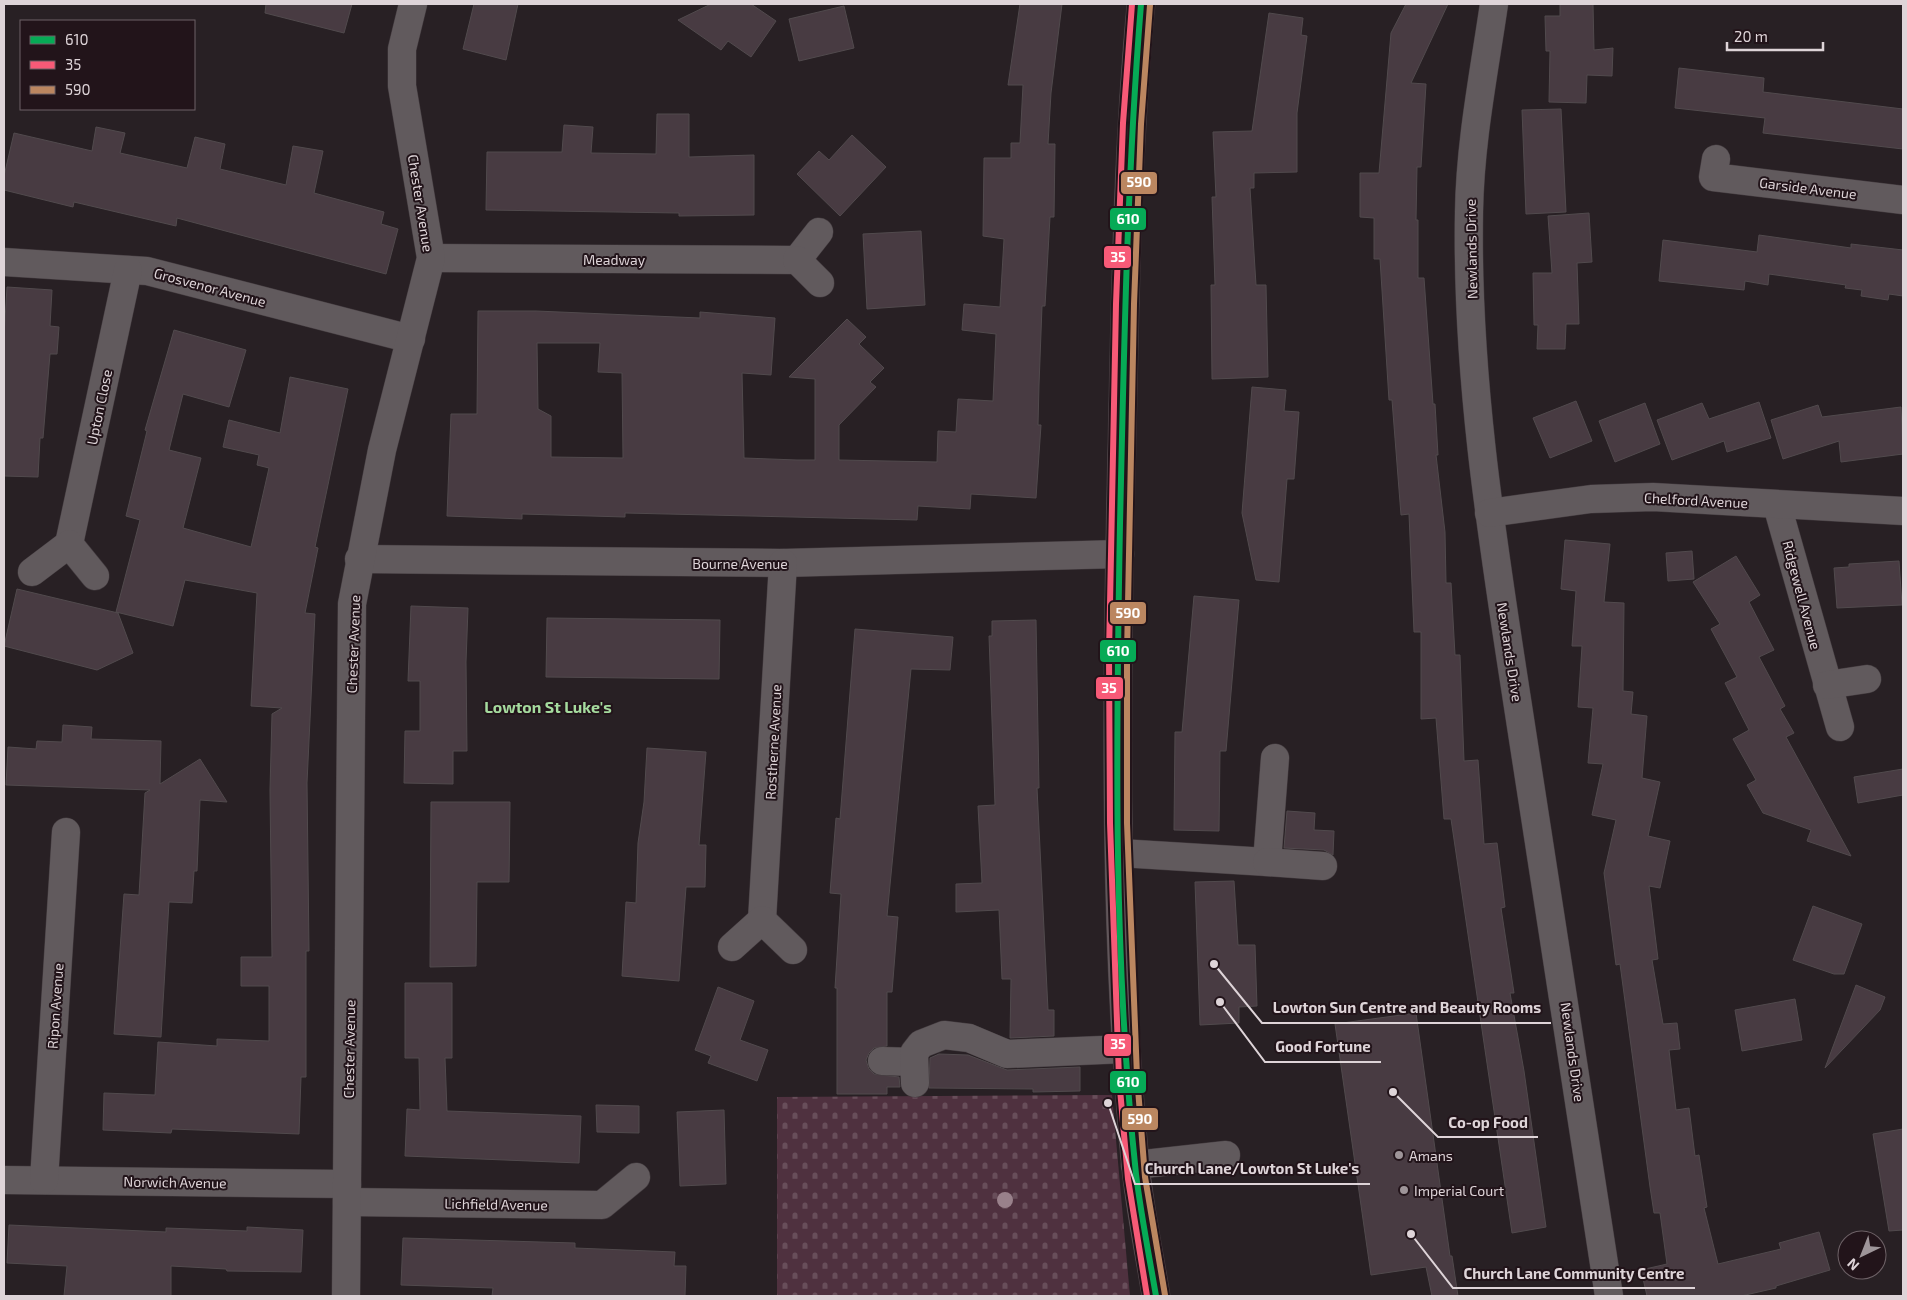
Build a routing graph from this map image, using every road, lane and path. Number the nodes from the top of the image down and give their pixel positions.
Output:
1 (413, 4) edge
2 (1142, 4) edge
3 (1494, 4) edge
4 (1713, 177) dead end
5 (1903, 200) edge
6 (819, 232) dead end
7 (430, 258) junction
8 (797, 260) junction
9 (4, 262) edge
10 (128, 270) junction
11 (820, 283) dead end
12 (411, 340) junction
13 (1777, 505) junction
14 (1903, 511) edge
15 (1488, 513) junction
16 (69, 544) junction
17 (1120, 554) junction
18 (359, 558) junction
19 (783, 563) junction
20 (32, 572) dead end
21 (96, 576) dead end
22 (1867, 679) dead end
23 (1827, 685) junction
24 (1840, 727) dead end
25 (1275, 758) dead end
26 (66, 832) dead end
27 (1120, 853) junction
28 (1267, 862) junction
29 (1323, 866) dead end
30 (762, 920) junction
31 (732, 947) dead end
32 (793, 950) dead end
33 (1126, 1049) junction
34 (882, 1061) dead end
35 (1226, 1154) dead end
36 (1136, 1165) junction
37 (636, 1177) dead end
38 (4, 1180) edge
39 (44, 1180) junction
40 (347, 1193) junction
41 (346, 1296) edge
42 (1156, 1296) edge
43 (1609, 1296) edge

1 - 7 street, Chester Avenue
2 - 17 main road
3 - 15 street, Newlands Drive
4 - 5 street, Garside Avenue
6 - 8 street
7 - 8 street, Meadway
7 - 12 street, Chester Avenue
8 - 11 street
9 - 10 street, Grosvenor Avenue
10 - 12 street, Grosvenor Avenue
10 - 16 street, Upton Close
12 - 18 street, Chester Avenue
13 - 14 street, Chelford Avenue
13 - 15 street, Chelford Avenue
13 - 23 street, Ridgewell Avenue
15 - 43 street, Newlands Drive
16 - 20 street
16 - 21 street
17 - 19 street, Bourne Avenue
17 - 27 main road
18 - 19 street, Bourne Avenue
18 - 40 street, Chester Avenue
19 - 30 street, Rostherne Avenue
22 - 23 street
23 - 24 street, Ridgewell Avenue
25 - 28 street
26 - 39 street, Ripon Avenue
27 - 28 street
27 - 33 main road
28 - 29 street
30 - 31 street
30 - 32 street
33 - 34 street
33 - 36 main road
35 - 36 street
36 - 42 main road
37 - 40 street, Lichfield Avenue
38 - 39 street, Norwich Avenue
39 - 40 street, Norwich Avenue
40 - 41 street, Chester Avenue

